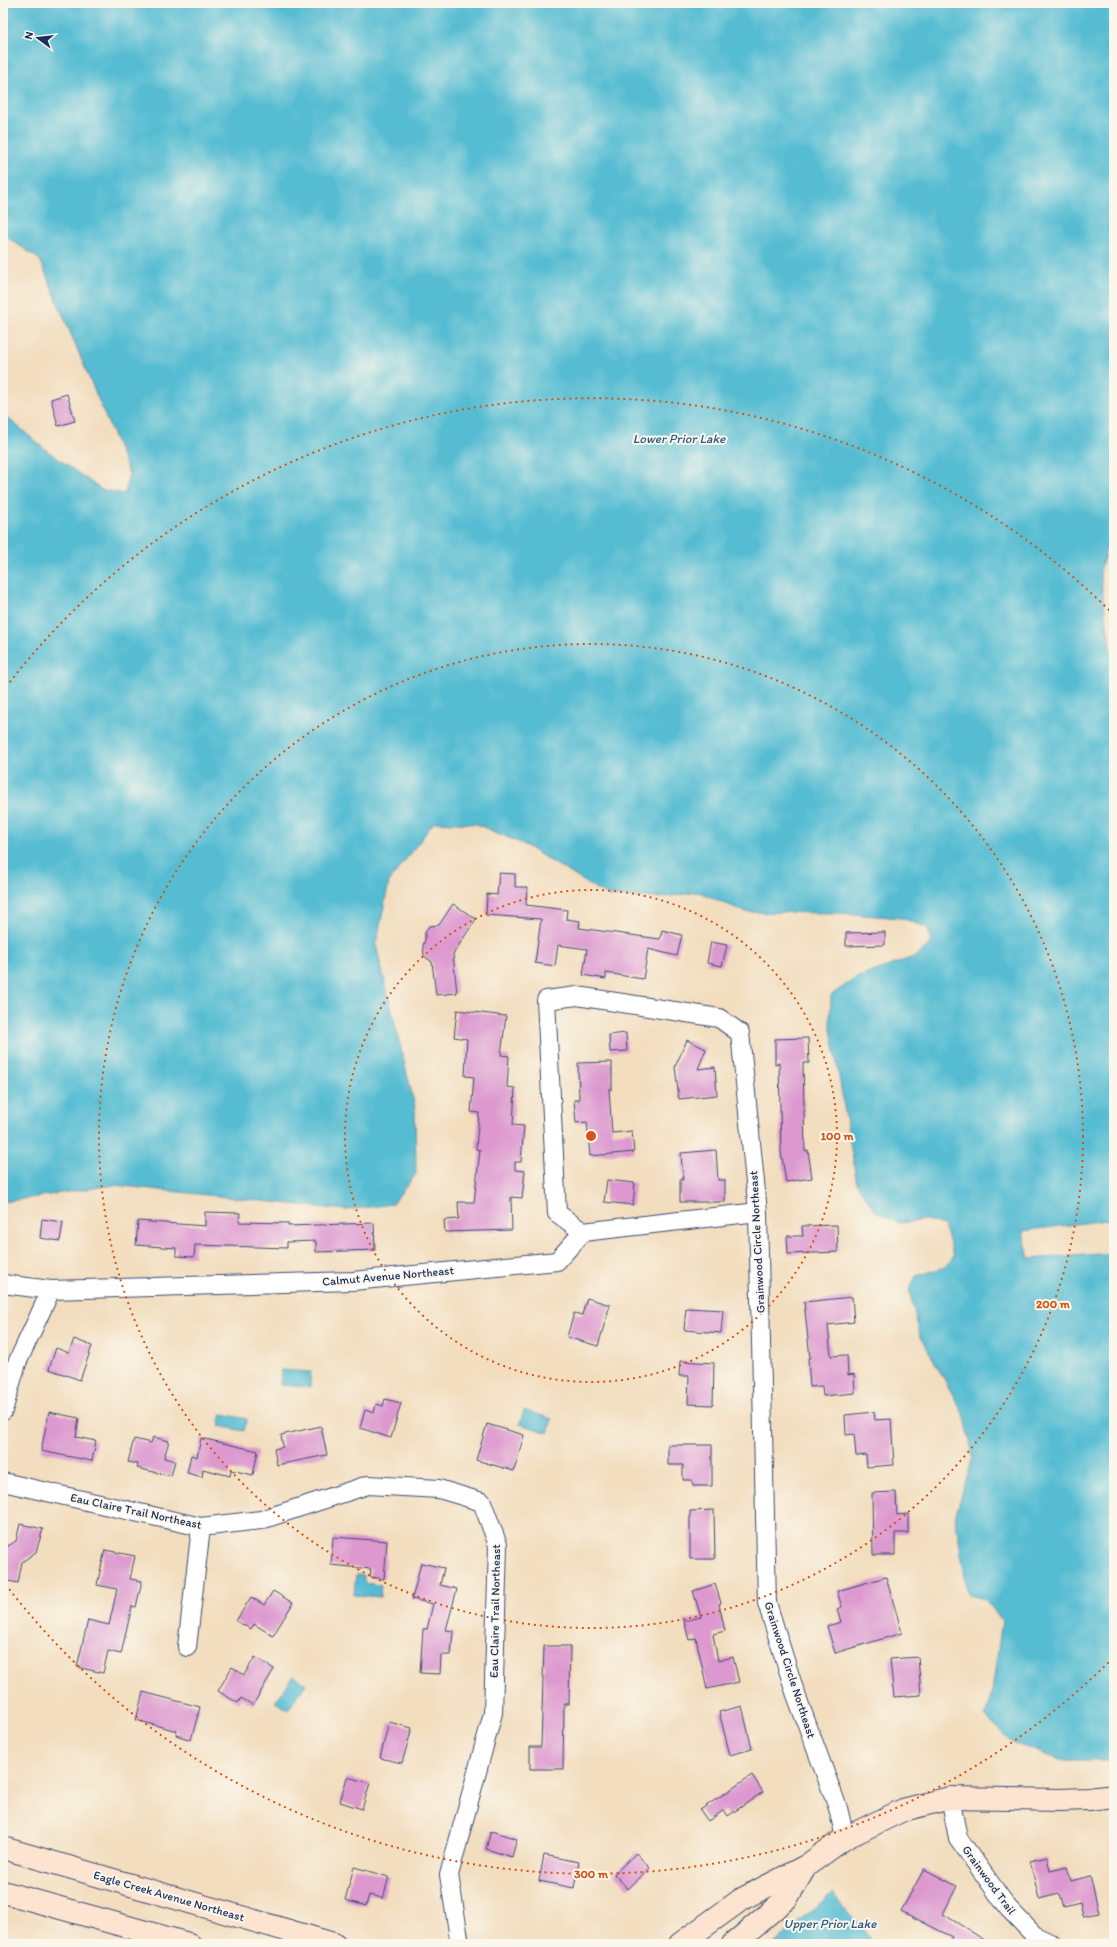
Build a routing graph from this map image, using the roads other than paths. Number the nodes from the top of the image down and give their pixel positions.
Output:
1 (758, 1212) junction
2 (583, 1232) junction
3 (3, 1284) edge
4 (51, 1290) junction
5 (3, 1411) edge
6 (3, 1482) edge
7 (201, 1527) junction
8 (187, 1647) dead end
9 (1114, 1796) edge
10 (950, 1798) junction
11 (845, 1838) junction
12 (3, 1848) edge
13 (806, 1866) junction
14 (3, 1892) edge
15 (189, 1944) edge
16 (334, 1944) edge
17 (460, 1944) edge
18 (680, 1944) edge
19 (733, 1944) edge
20 (1052, 1944) edge

1 - 2 street
1 - 2 street, Grainwood Circle Northeast
1 - 11 street, Grainwood Circle Northeast
2 - 4 street, Calmut Avenue Northeast
3 - 4 street, Calmut Avenue Northeast
4 - 5 street
6 - 7 street, Eau Claire Trail Northeast
7 - 8 street
7 - 17 street, Eau Claire Trail Northeast
9 - 10 main road
10 - 11 main road
10 - 20 street, Grainwood Trail
11 - 13 main road
12 - 16 main road, Eagle Creek Avenue Northeast
13 - 18 main road
13 - 19 main road
14 - 15 main road

